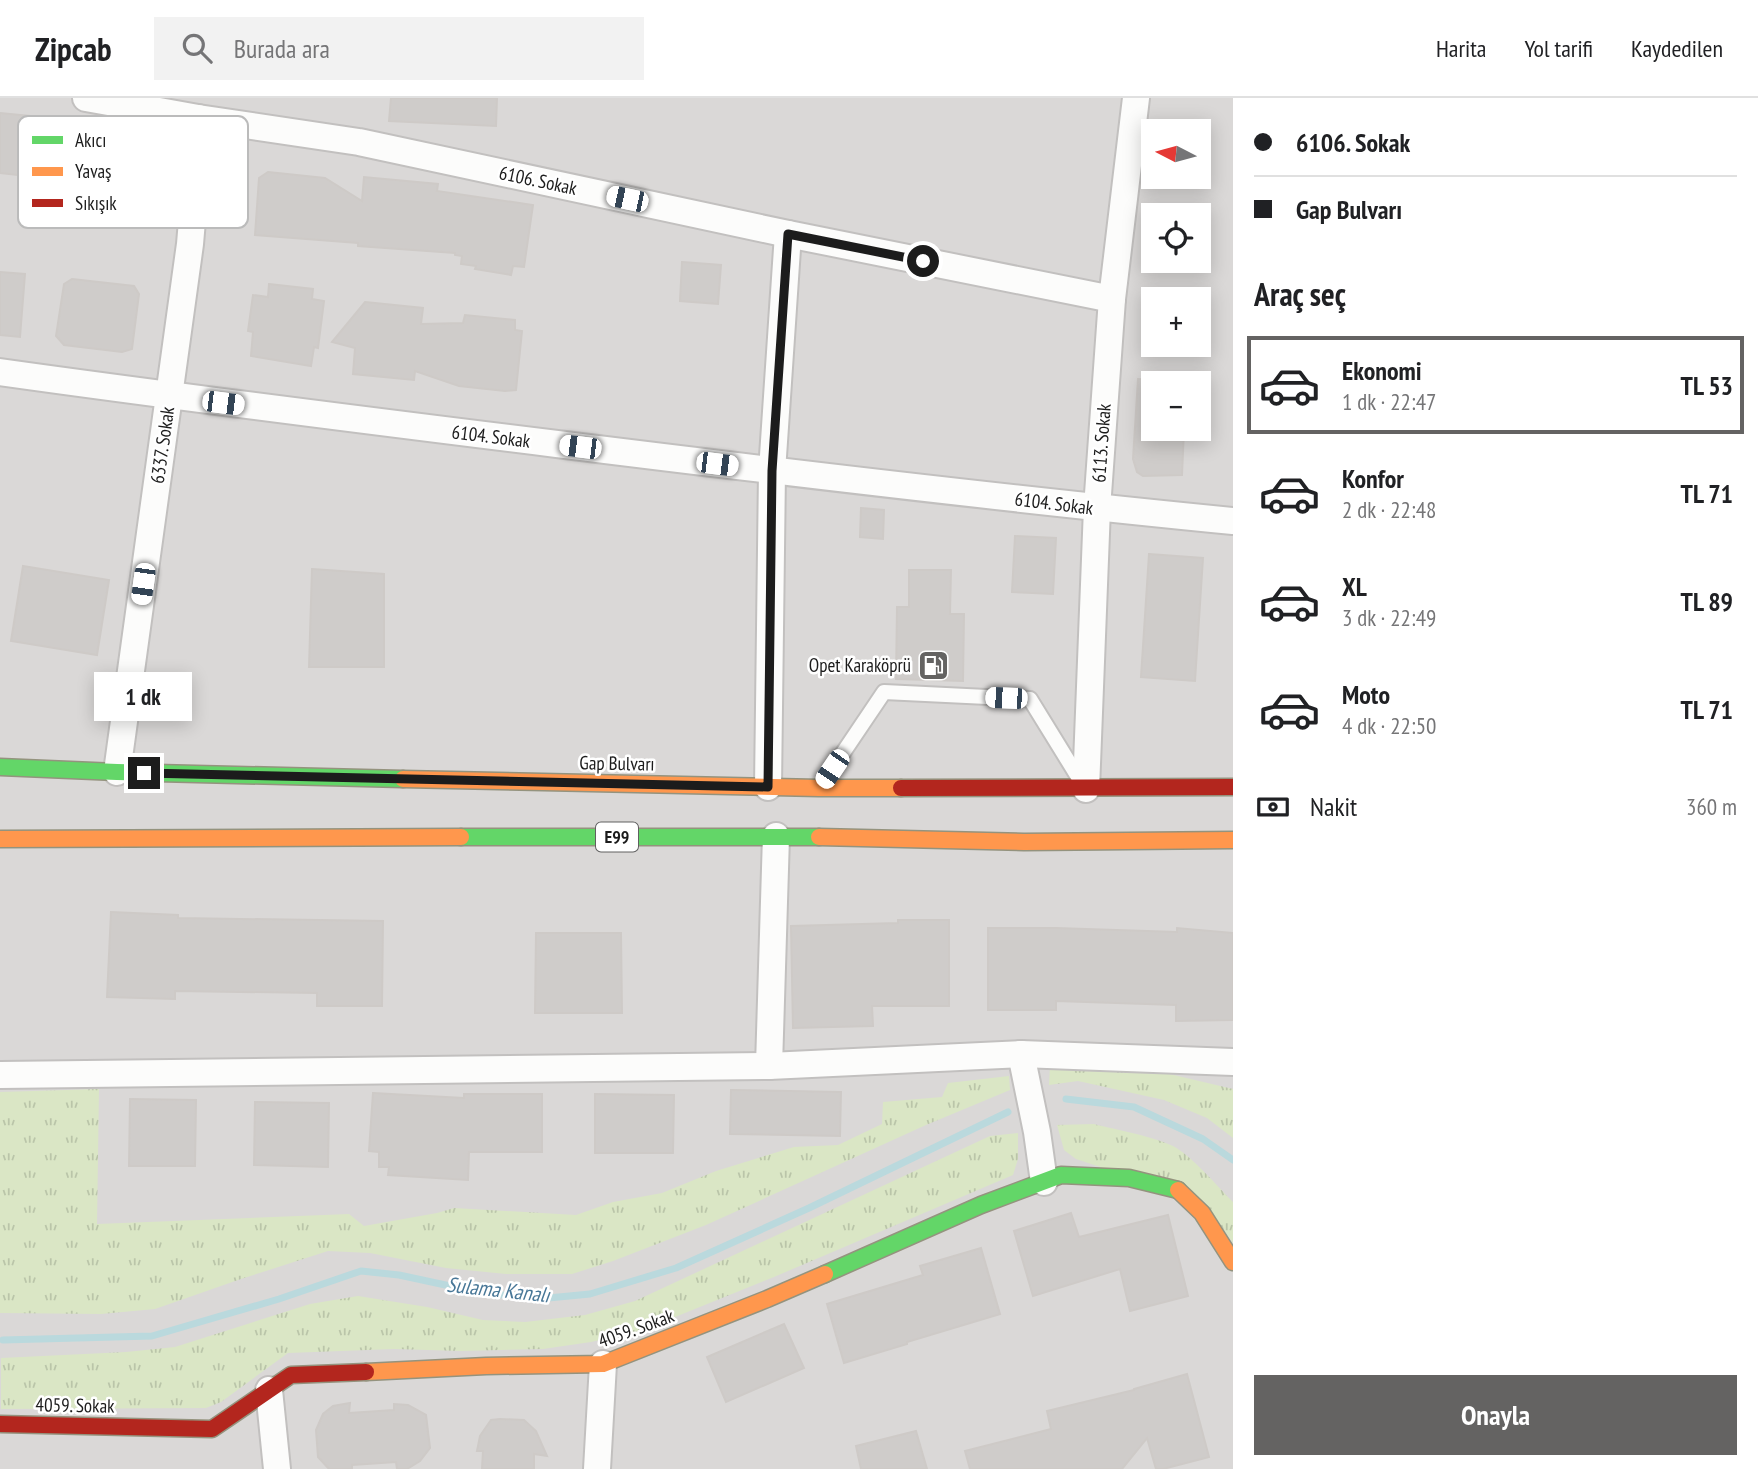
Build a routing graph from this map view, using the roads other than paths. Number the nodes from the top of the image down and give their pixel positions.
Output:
1 (86, 98) edge
2 (1136, 98) edge
3 (141, 103) edge
4 (190, 116) edge
5 (248, 125) edge
6 (191, 228) edge
7 (788, 234) junction
8 (1112, 299) junction
9 (0, 372) edge
10 (169, 396) junction
11 (772, 471) junction
12 (1097, 508) junction
13 (1233, 521) edge
14 (0, 767) edge
15 (117, 772) junction
16 (768, 787) junction
17 (1233, 787) edge
18 (819, 788) junction
19 (1086, 789) junction
20 (776, 836) junction
21 (0, 839) edge
22 (1233, 840) edge
23 (1021, 1054) junction
24 (1233, 1062) edge
25 (769, 1066) junction
26 (0, 1075) edge
27 (1044, 1182) junction
28 (1233, 1262) edge
29 (603, 1364) junction
30 (269, 1390) junction
31 (0, 1424) edge
32 (277, 1469) edge
33 (597, 1469) edge

1 - 3 street, 6106. Sokak
2 - 8 street, 6113. Sokak
3 - 4 street, 6106. Sokak
5 - 7 street, 6106. Sokak
6 - 10 street, 6337. Sokak
7 - 8 street, 6106. Sokak
7 - 11 street
8 - 12 street, 6113. Sokak
9 - 10 street, 6104. Sokak
10 - 11 street, 6104. Sokak
10 - 15 street, 6337. Sokak
11 - 12 street, 6104. Sokak
11 - 16 street
12 - 13 street, 6104. Sokak
12 - 19 street, 6113. Sokak
14 - 15 main road, Gap Bulvarı
15 - 16 main road, Gap Bulvarı
16 - 18 main road, Gap Bulvarı
17 - 19 main road, Gap Bulvarı
18 - 19 main road, Gap Bulvarı
18 - 19 lane
20 - 21 main road, E99
20 - 22 main road, E99
20 - 25 street
23 - 24 street
23 - 25 street
23 - 27 street
25 - 26 street
27 - 28 main road, 4059. Sokak
27 - 29 main road, 4059. Sokak
29 - 30 main road, 4059. Sokak
29 - 33 street
30 - 31 main road, 4059. Sokak
30 - 32 street

